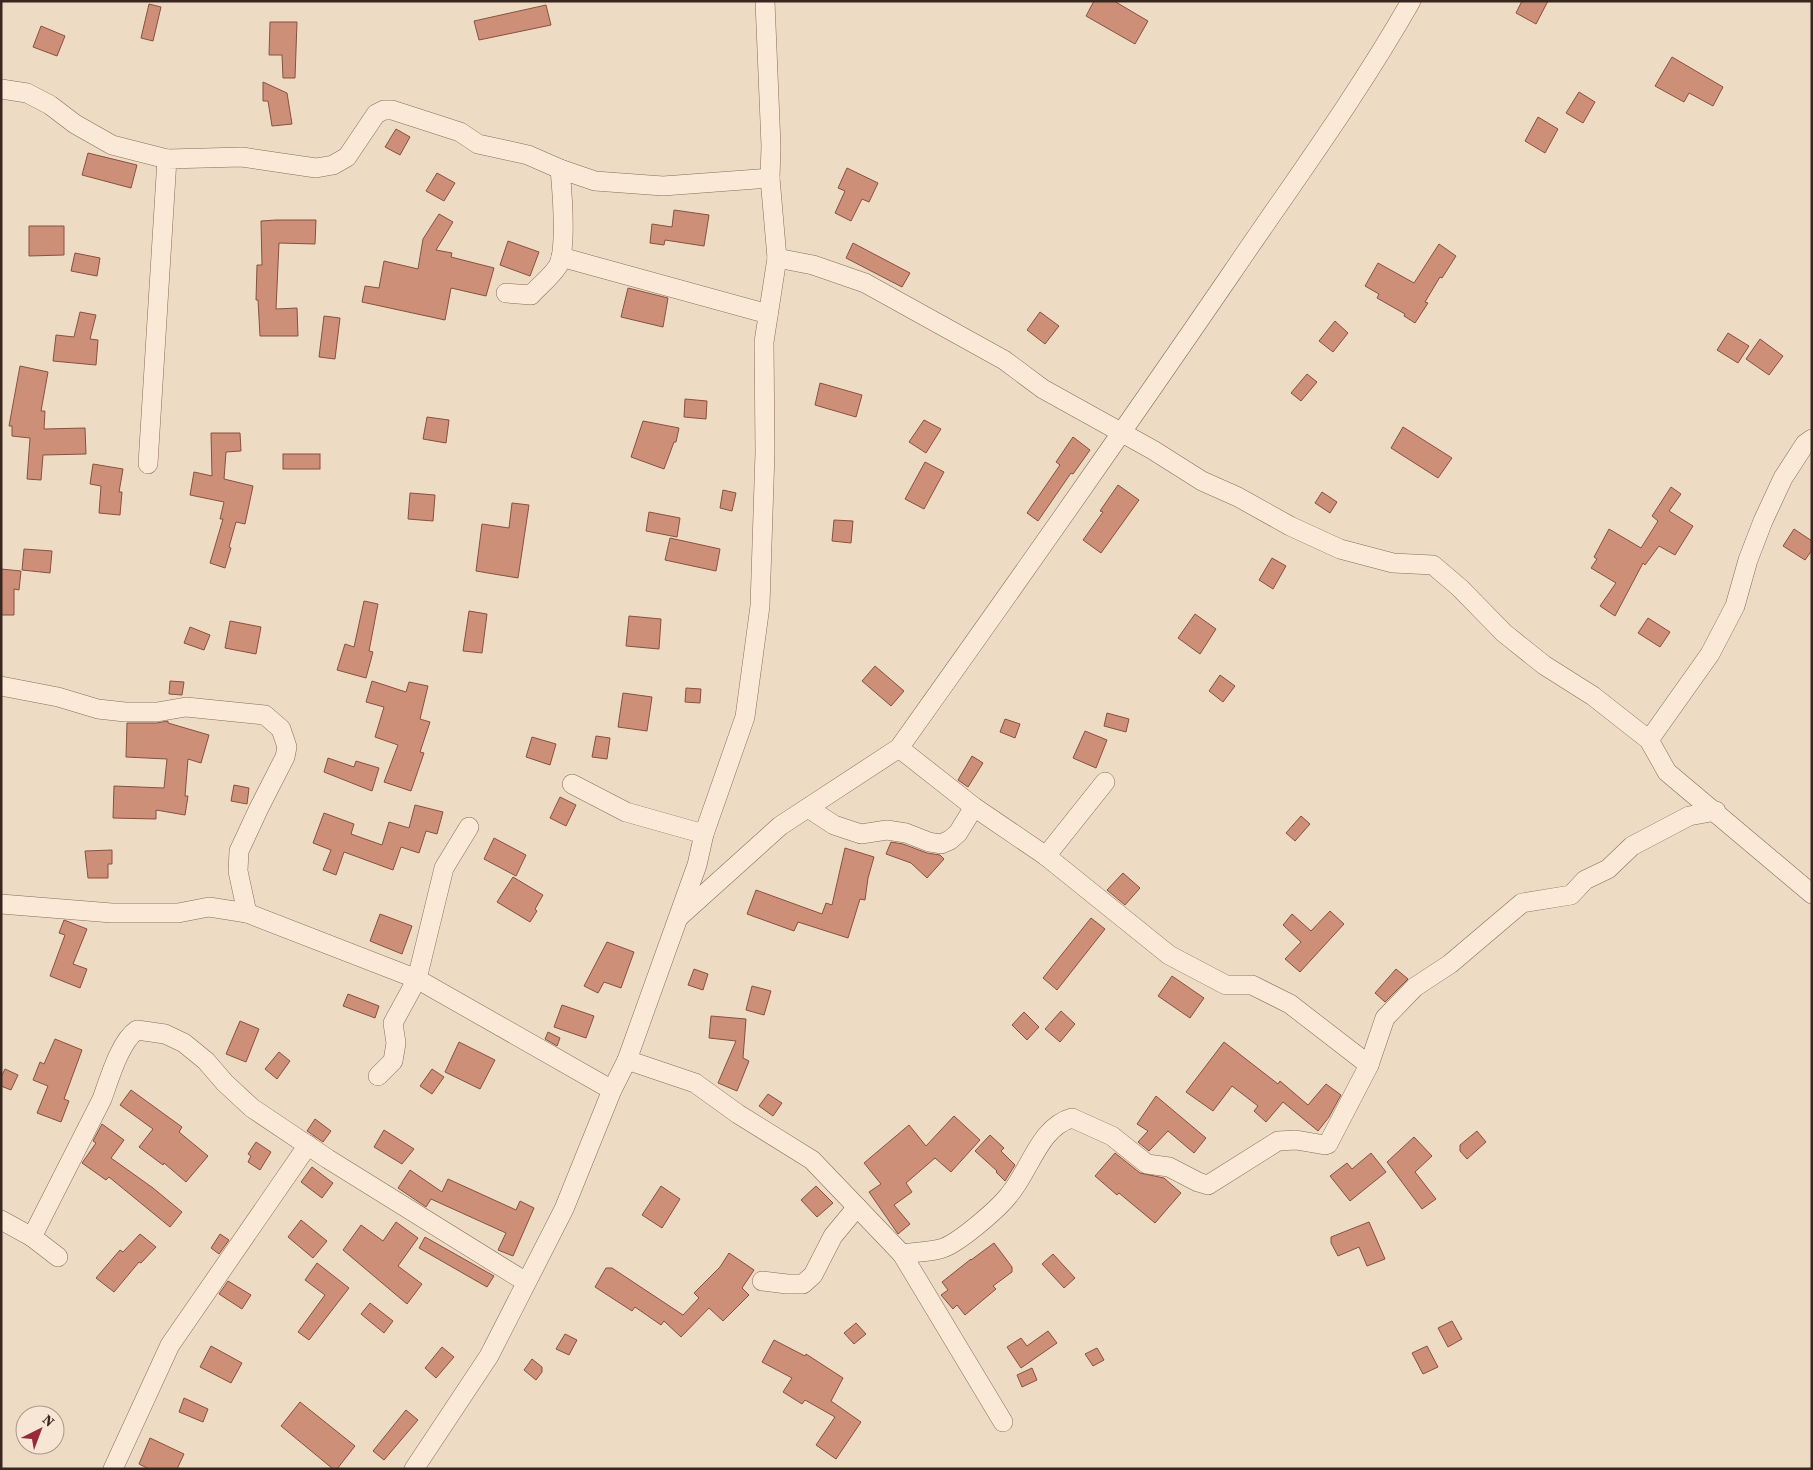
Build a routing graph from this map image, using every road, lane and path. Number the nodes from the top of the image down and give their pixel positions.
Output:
1 (765, 1) edge
2 (1412, 1) edge
3 (1, 90) edge
4 (167, 159) junction
5 (560, 169) junction
6 (770, 178) junction
7 (561, 257) junction
8 (777, 258) junction
9 (506, 294) dead end
10 (768, 314) junction
11 (1121, 433) junction
12 (1812, 439) edge
13 (148, 464) dead end
14 (1, 686) edge
15 (1649, 740) junction
16 (899, 748) junction
17 (1105, 782) dead end
18 (572, 784) dead end
19 (974, 807) junction
20 (808, 808) junction
21 (1716, 811) junction
22 (469, 828) dead end
23 (704, 834) junction
24 (1046, 856) junction
25 (1812, 894) edge
26 (1, 904) edge
27 (247, 913) junction
28 (677, 919) junction
29 (417, 979) junction
30 (627, 1060) junction
31 (1369, 1065) junction
32 (378, 1076) dead end
33 (612, 1090) junction
34 (308, 1145) junction
35 (857, 1207) junction
36 (1, 1220) edge
37 (32, 1237) junction
38 (902, 1254) junction
39 (58, 1258) dead end
40 (762, 1281) dead end
41 (526, 1282) junction
42 (1003, 1422) dead end
43 (113, 1469) edge
44 (414, 1469) edge

1 - 6 street
2 - 11 street
3 - 4 street
4 - 5 street
4 - 13 street
5 - 6 street
5 - 7 street
6 - 8 street
7 - 9 street
7 - 10 street
8 - 10 street
8 - 11 street
10 - 23 street
11 - 15 street
11 - 16 street
12 - 15 street
14 - 27 street
15 - 21 street
16 - 19 street
16 - 20 street
17 - 24 street
18 - 23 street
19 - 20 street
19 - 24 street
20 - 28 street
21 - 25 street
21 - 31 street
22 - 29 street
23 - 28 street
24 - 31 street
26 - 27 street
27 - 29 street
28 - 30 street
29 - 32 street
29 - 33 street
30 - 33 street
30 - 35 street
31 - 38 street
33 - 41 street
34 - 37 street
34 - 41 street
34 - 43 street
35 - 38 street
35 - 40 street
36 - 37 street
37 - 39 street
38 - 42 street
41 - 44 street

